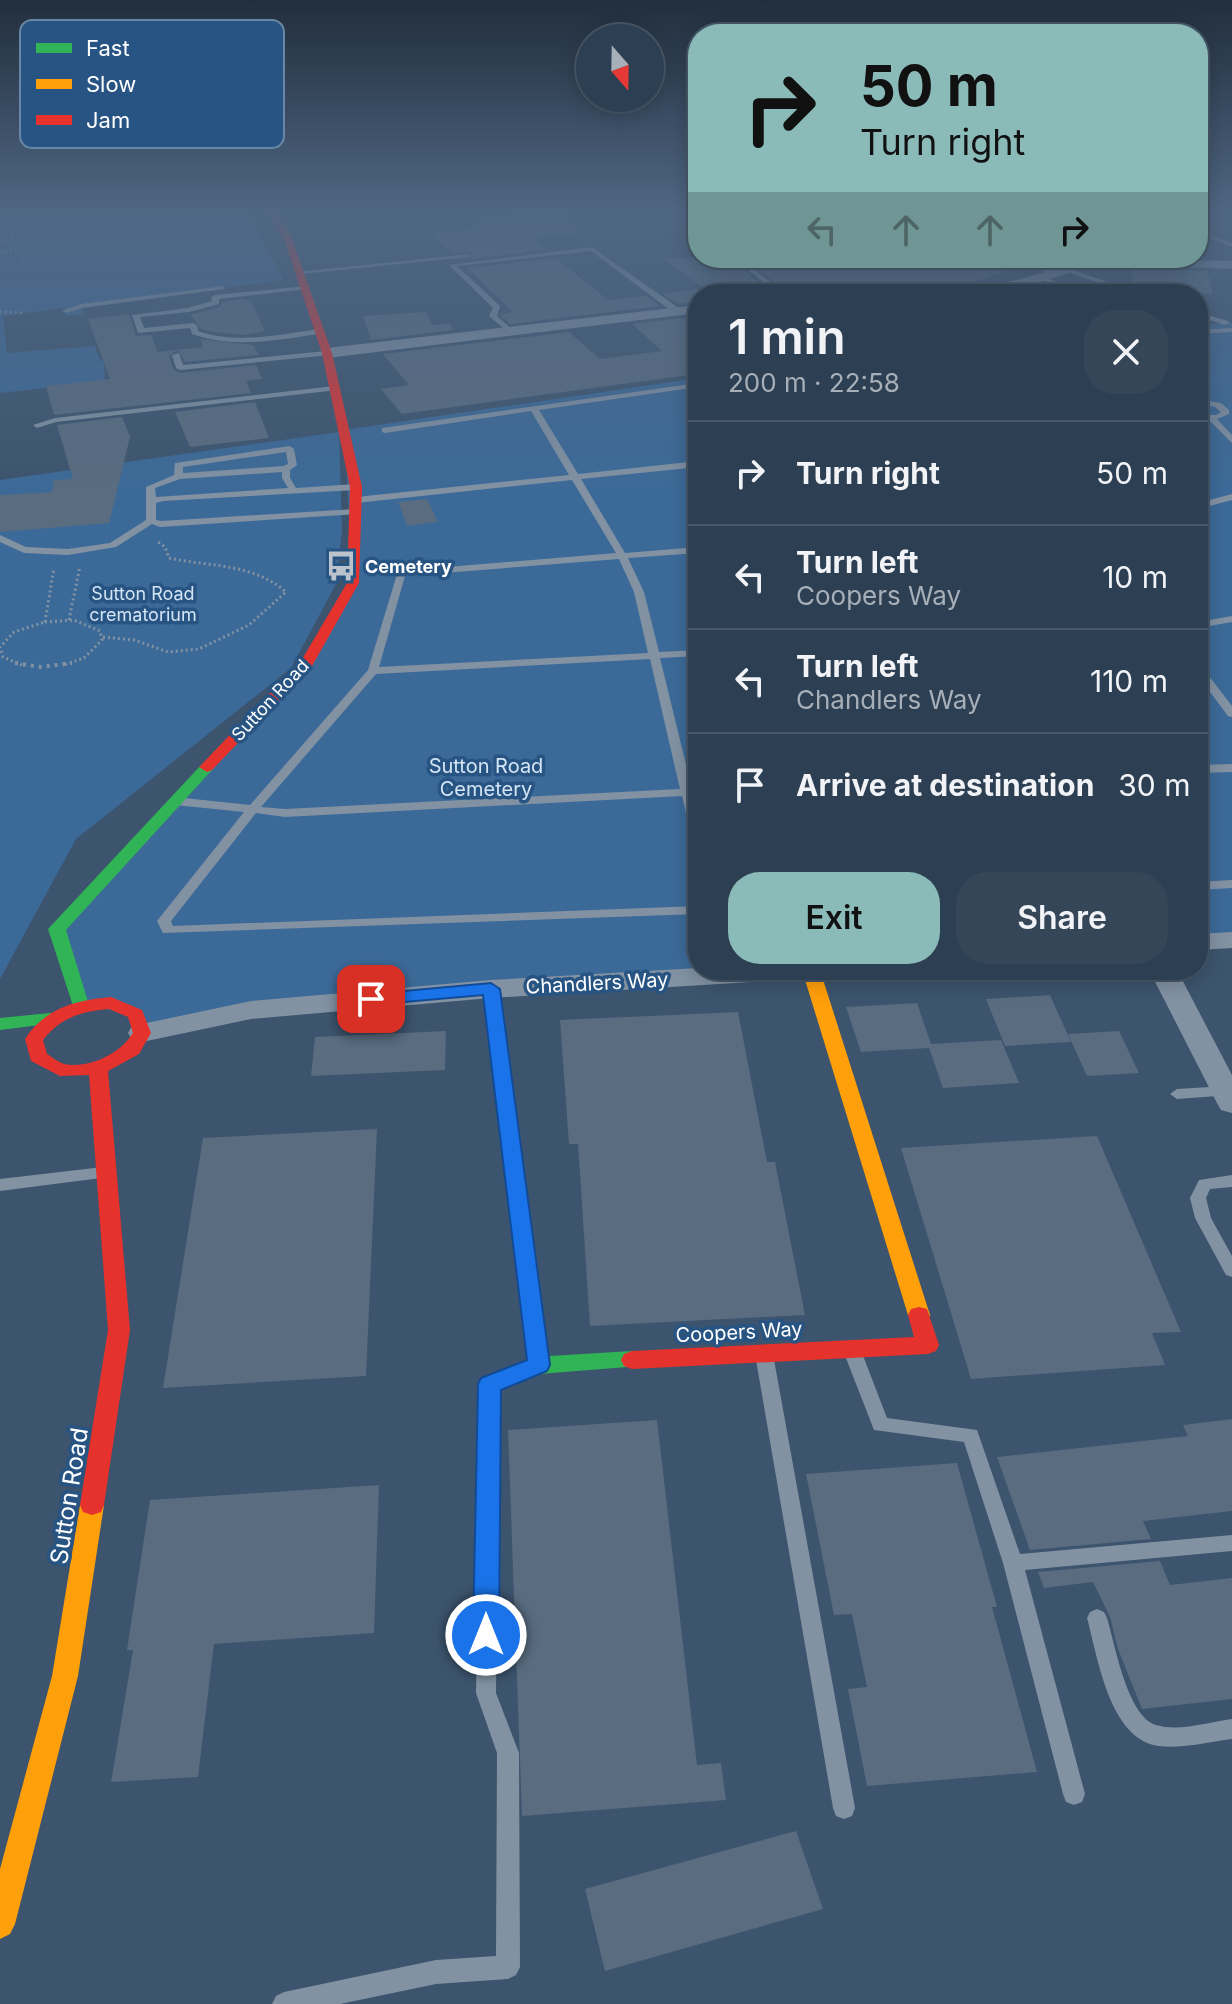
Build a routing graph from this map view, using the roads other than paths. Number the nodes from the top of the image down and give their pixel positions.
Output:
1 (85, 306) edge
2 (204, 306) edge
3 (312, 306) edge
4 (494, 306) edge
5 (669, 306) edge
6 (688, 310) edge
7 (66, 311) dead end
8 (677, 311) junction
9 (1208, 317) edge
10 (1225, 323) dead end
11 (1232, 330) edge
12 (320, 331) junction
13 (1208, 331) edge
14 (510, 332) junction
15 (327, 353) junction
16 (176, 355) dead end
17 (688, 386) edge
18 (334, 388) junction
19 (1208, 403) edge
20 (93, 405) dead end
21 (534, 409) junction
22 (97, 415) junction
23 (1208, 418) edge
24 (1211, 418) junction
25 (37, 425) dead end
26 (385, 430) dead end
27 (1232, 440) edge
28 (688, 465) edge
29 (286, 469) junction
30 (179, 476) junction
31 (574, 477) junction
32 (294, 491) junction
33 (1232, 497) edge
34 (356, 500) junction
35 (152, 501) junction
36 (1208, 503) edge
37 (151, 521) junction
38 (0, 538) edge
39 (688, 551) edge
40 (622, 555) junction
41 (1232, 619) edge
42 (1208, 623) edge
43 (688, 654) edge
44 (653, 656) junction
45 (373, 671) junction
46 (1208, 682) edge
47 (1232, 714) edge
48 (1232, 768) edge
49 (1208, 769) edge
50 (688, 778) edge
51 (688, 792) edge
52 (174, 801) junction
53 (253, 809) junction
54 (1232, 884) edge
55 (1208, 885) edge
56 (688, 910) edge
57 (1232, 940) edge
58 (1208, 941) edge
59 (688, 977) edge
60 (816, 980) edge
61 (1169, 980) edge
62 (491, 989) junction
63 (80, 1005) junction
64 (50, 1019) junction
65 (0, 1024) edge
66 (142, 1033) junction
67 (34, 1039) junction
68 (11, 1042) dead end
69 (98, 1068) junction
70 (1226, 1081) edge
71 (1177, 1094) dead end
72 (106, 1173) junction
73 (1232, 1181) edge
74 (0, 1185) edge
75 (1232, 1271) edge
76 (851, 1349) junction
77 (763, 1353) junction
78 (539, 1365) junction
79 (1232, 1543) edge
80 (1013, 1563) junction
81 (1097, 1618) dead end
82 (1232, 1729) edge
83 (1074, 1794) dead end
84 (844, 1808) dead end
85 (0, 1924) edge
86 (284, 2004) edge

1 - 7 lane
2 - 12 lane
3 - 12 street, Sutton Road
4 - 14 lane
5 - 8 lane
6 - 8 street
8 - 14 street
9 - 10 lane
11 - 13 lane
12 - 15 street, Sutton Road
14 - 15 street
15 - 16 lane
15 - 18 street, Sutton Road
17 - 21 lane
18 - 22 lane
18 - 34 street, Sutton Road
19 - 24 lane
20 - 22 lane
21 - 26 lane
21 - 31 lane
22 - 25 lane
23 - 24 lane
24 - 27 lane
28 - 31 lane
29 - 30 lane
29 - 30 lane
29 - 32 lane
30 - 35 lane
31 - 34 lane
31 - 40 lane
32 - 34 lane
32 - 35 lane
33 - 36 lane
34 - 37 lane
34 - 52 street, Sutton Road
35 - 37 lane
37 - 38 lane
39 - 40 lane
40 - 44 lane
40 - 45 lane
41 - 42 lane
43 - 44 lane
44 - 45 lane
44 - 50 lane
45 - 53 lane
46 - 47 lane
48 - 49 lane
51 - 53 lane
52 - 53 lane
52 - 63 street, Sutton Road
53 - 56 lane
54 - 55 lane
57 - 58 street
59 - 62 street, Chandlers Way
60 - 76 street, Coopers Way
61 - 70 street
62 - 66 street, Chandlers Way
62 - 78 street
63 - 64 street
63 - 66 street
64 - 65 street
64 - 67 street
66 - 69 street
67 - 68 street
67 - 69 street
69 - 72 street, Sutton Road
70 - 71 lane
72 - 74 lane
72 - 85 street, Sutton Road
73 - 75 lane
76 - 77 street, Coopers Way
76 - 80 lane
77 - 78 street, Coopers Way
77 - 84 lane
78 - 86 lane
79 - 80 lane
80 - 83 lane
81 - 82 lane

